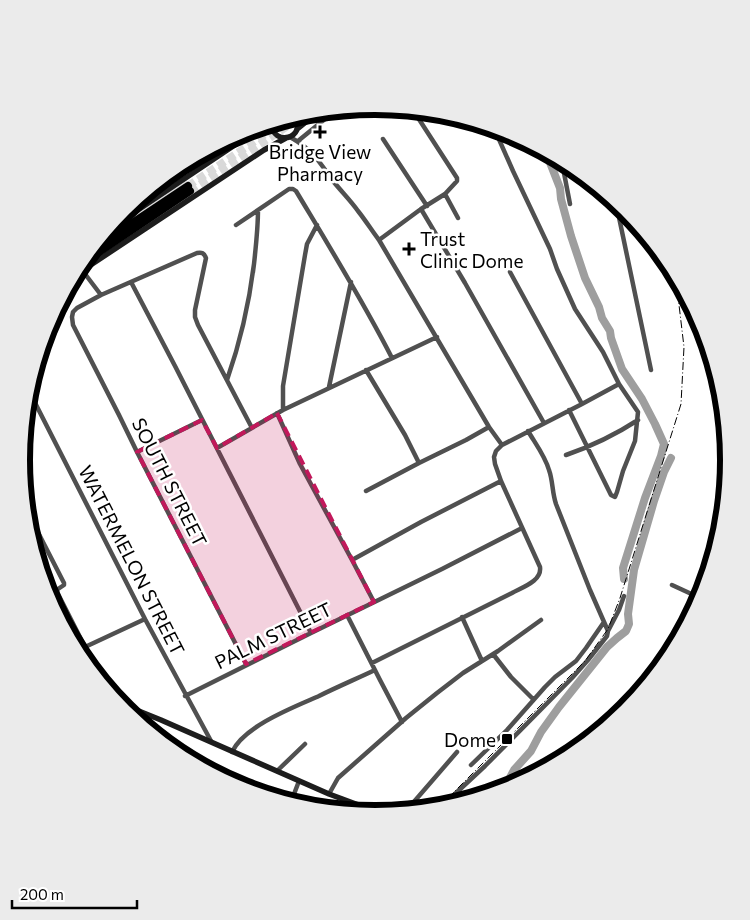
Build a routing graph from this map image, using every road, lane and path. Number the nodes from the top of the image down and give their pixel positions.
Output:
1 (418, 118) edge
2 (326, 119) edge
3 (306, 123) edge
4 (298, 124) edge
5 (297, 130) junction
6 (273, 131) edge
7 (288, 137) junction
8 (498, 138) edge
9 (383, 140) dead end
10 (300, 142) junction
11 (235, 145) edge
12 (564, 171) edge
13 (444, 194) junction
14 (570, 204) dead end
15 (427, 206) junction
16 (421, 209) junction
17 (138, 210) edge
18 (258, 210) junction
19 (619, 216) edge
20 (458, 218) dead end
21 (236, 225) dead end
22 (317, 225) junction
23 (113, 237) edge
24 (379, 240) junction
25 (91, 264) edge
26 (90, 265) edge
27 (510, 272) dead end
28 (85, 273) edge
29 (130, 282) junction
30 (351, 282) junction
31 (101, 295) junction
32 (437, 337) junction
33 (392, 358) junction
34 (366, 370) junction
35 (650, 370) dead end
36 (227, 380) junction
37 (619, 384) junction
38 (329, 387) junction
39 (35, 403) edge
40 (582, 404) junction
41 (284, 410) junction
42 (569, 410) junction
43 (277, 413) junction
44 (202, 420) junction
45 (638, 420) junction
46 (544, 423) junction
47 (489, 426) junction
48 (252, 428) junction
49 (528, 431) junction
50 (502, 445) junction
51 (217, 448) junction
52 (587, 448) junction
53 (137, 452) junction
54 (566, 455) dead end
55 (419, 463) junction
56 (501, 481) junction
57 (366, 491) dead end
58 (522, 528) junction
59 (39, 534) edge
60 (352, 560) junction
61 (672, 585) dead end
62 (693, 595) edge
63 (624, 596) dead end
64 (374, 602) junction
65 (348, 615) junction
66 (462, 617) junction
67 (145, 619) junction
68 (541, 620) dead end
69 (604, 622) junction
70 (608, 631) junction
71 (311, 633) junction
72 (85, 647) joint
73 (494, 654) junction
74 (482, 661) junction
75 (372, 663) junction
76 (246, 664) junction
77 (375, 670) junction
78 (185, 696) junction
79 (532, 700) junction
80 (139, 711) edge
81 (402, 722) junction
82 (212, 743) junction
83 (305, 744) dead end
84 (232, 752) junction
85 (457, 752) dead end
86 (471, 765) dead end
87 (277, 771) junction
88 (299, 781) junction
89 (329, 794) junction
90 (294, 795) edge
91 (453, 795) edge
92 (413, 803) edge
93 (356, 804) edge

1 - 13 street
2 - 10 street
3 - 5 main road
4 - 5 main road
5 - 7 main road
5 - 10 street
6 - 7 main road
7 - 10 street
7 - 26 main road
8 - 37 street
9 - 15 street
10 - 24 street
11 - 17 main road
12 - 14 street
13 - 15 street
13 - 20 street
15 - 16 street
16 - 24 street
16 - 46 street
18 - 21 street
18 - 22 street
18 - 36 street
19 - 35 street
22 - 30 street
22 - 41 street
23 - 25 highway
24 - 32 street
27 - 40 street
28 - 31 street
29 - 31 street
29 - 36 street
29 - 44 street
30 - 33 street
30 - 38 street
31 - 53 street, SOUTH STREET
32 - 33 street
32 - 47 street
33 - 34 street
34 - 38 street
34 - 55 street
36 - 48 street
37 - 40 street
37 - 45 street
38 - 41 street
39 - 67 street, WATERMELON STREET
40 - 42 street
41 - 43 street
42 - 46 street
42 - 52 street
43 - 48 street
43 - 60 street
44 - 51 street
44 - 53 street
45 - 52 street
45 - 52 street
46 - 49 street
47 - 50 street
47 - 55 street
48 - 51 street
49 - 50 street
49 - 69 street
50 - 56 street
51 - 71 street
52 - 54 street
53 - 76 street, SOUTH STREET
55 - 57 street
56 - 58 street
56 - 60 street
58 - 64 street
58 - 66 street
59 - 72 street
60 - 64 street
61 - 62 street
63 - 70 street
64 - 65 street
65 - 71 street, PALM STREET
65 - 75 street, PALM STREET
66 - 74 street
66 - 75 street
67 - 72 street
67 - 78 street, WATERMELON STREET
68 - 73 street
69 - 70 street
69 - 79 street
70 - 91 street
71 - 76 street, PALM STREET
73 - 74 street
73 - 79 street
74 - 81 street
75 - 77 street, PALM STREET
76 - 78 street, PALM STREET
77 - 81 street, PALM STREET
77 - 84 street
78 - 82 street, WATERMELON STREET
79 - 86 street
80 - 82 main road
81 - 89 street
82 - 84 main road
83 - 87 street
84 - 87 main road
85 - 92 street
87 - 88 main road
88 - 89 main road
88 - 90 street
89 - 93 main road

